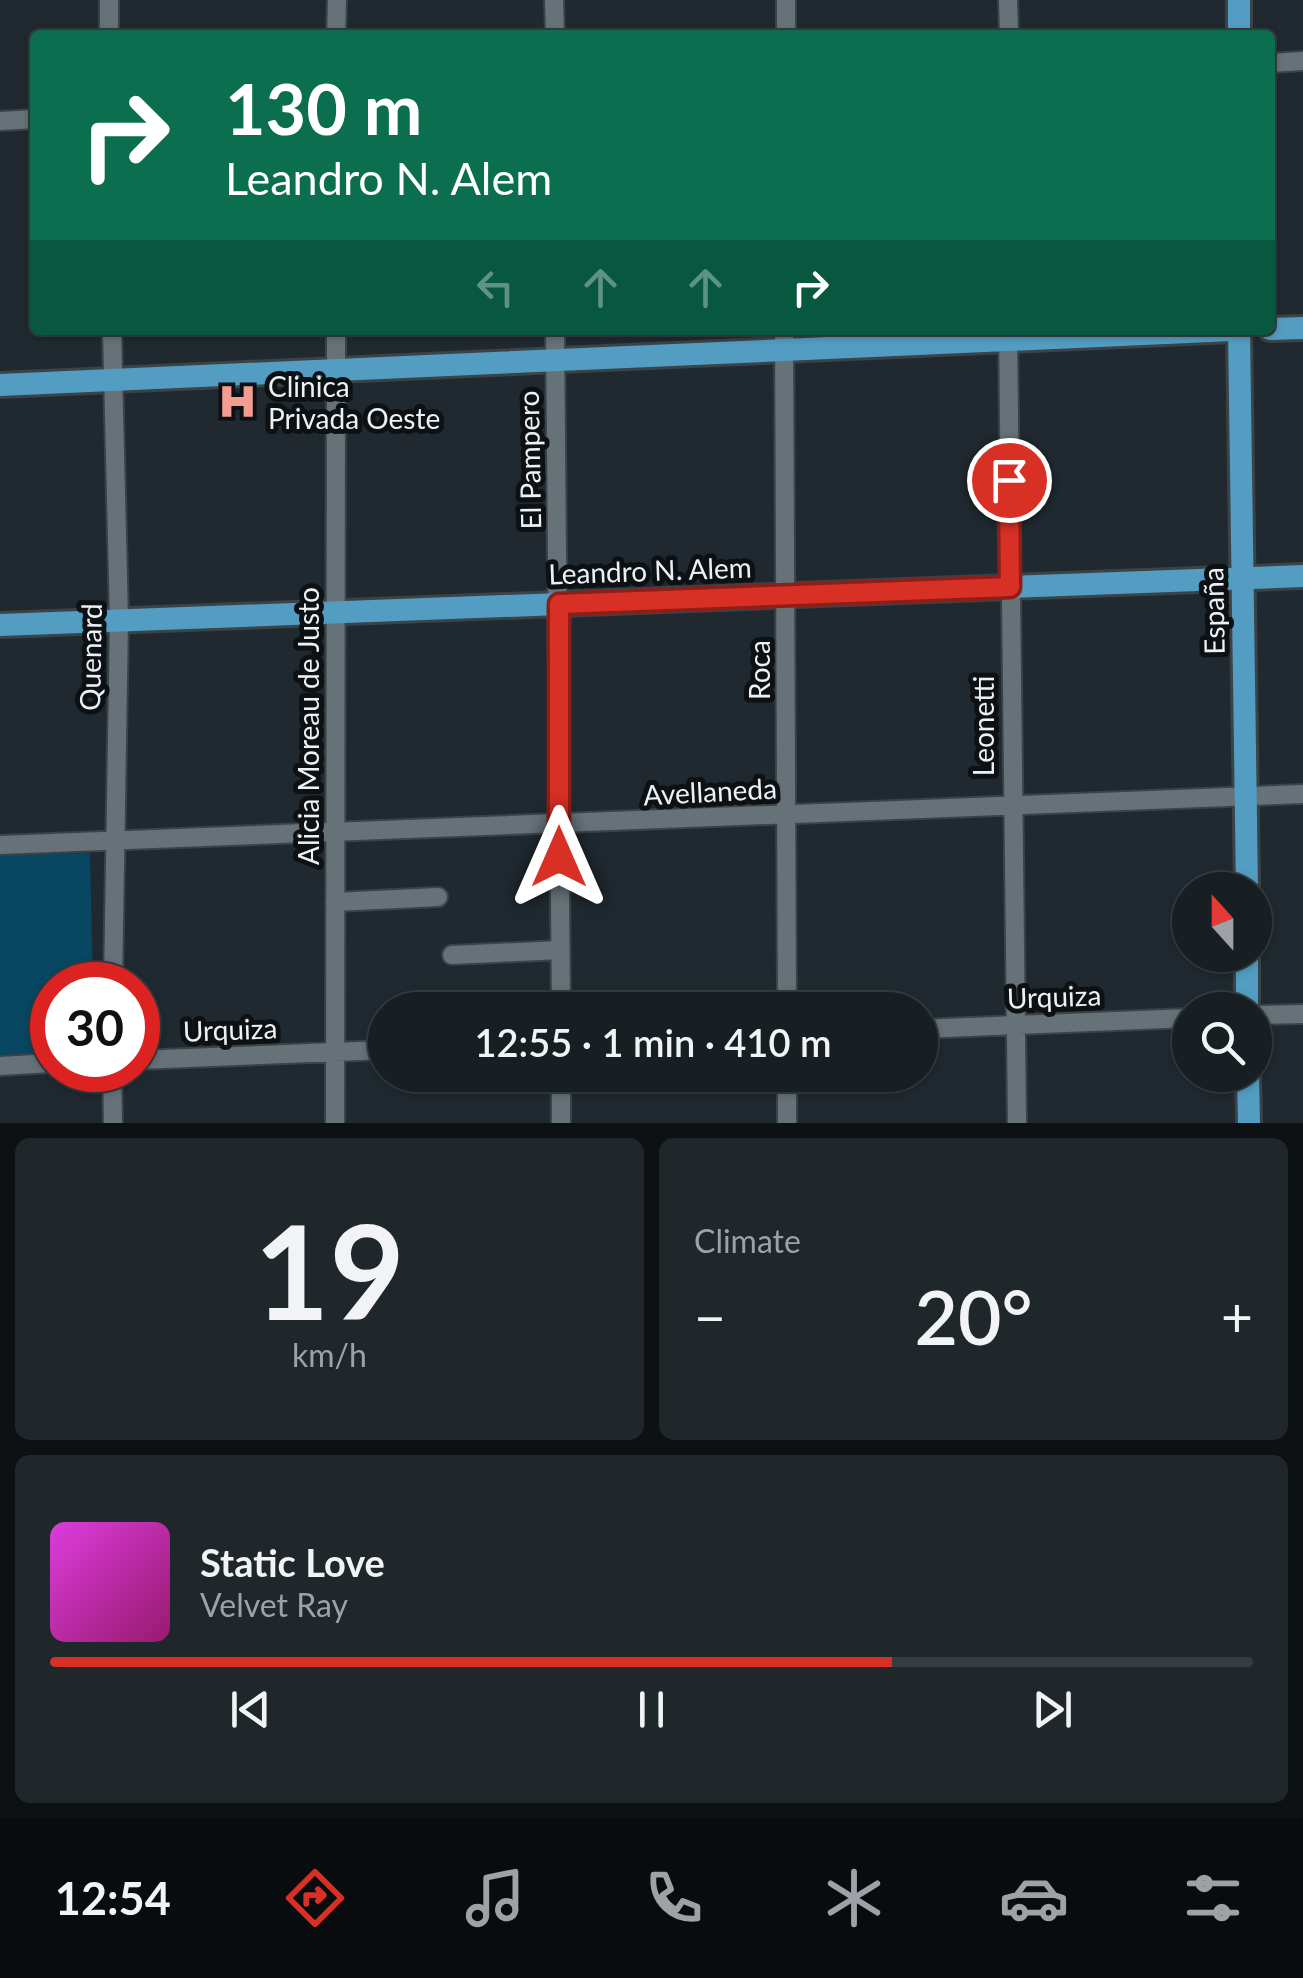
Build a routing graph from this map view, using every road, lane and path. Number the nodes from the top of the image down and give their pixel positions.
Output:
1 (109, 0) edge
2 (337, 0) edge
3 (554, 0) edge
4 (786, 0) edge
5 (1008, 0) edge
6 (1238, 0) edge
7 (109, 30) edge
8 (336, 30) edge
9 (554, 30) edge
10 (786, 30) edge
11 (1009, 30) edge
12 (1238, 30) edge
13 (1303, 61) edge
14 (1275, 63) edge
15 (30, 120) edge
16 (0, 121) edge
17 (1303, 328) edge
18 (1275, 329) edge
19 (112, 335) edge
20 (336, 335) edge
21 (555, 335) edge
22 (976, 335) edge
23 (1008, 335) edge
24 (1235, 335) edge
25 (784, 341) edge
26 (555, 360) junction
27 (336, 369) junction
28 (113, 380) junction
29 (0, 385) edge
30 (1303, 576) edge
31 (1242, 578) junction
32 (1010, 587) junction
33 (787, 595) junction
34 (559, 604) junction
35 (336, 612) junction
36 (119, 620) junction
37 (0, 624) edge
38 (1303, 794) edge
39 (1247, 796) junction
40 (1010, 809) junction
41 (786, 814) junction
42 (558, 826) junction
43 (335, 831) junction
44 (114, 840) junction
45 (0, 845) edge
46 (1247, 872) edge
47 (438, 897) dead end
48 (335, 902) junction
49 (560, 950) junction
50 (452, 955) dead end
51 (113, 962) edge
52 (561, 992) edge
53 (787, 992) edge
54 (1303, 1014) edge
55 (1272, 1015) edge
56 (1172, 1019) edge
57 (1015, 1025) junction
58 (938, 1028) edge
59 (368, 1051) edge
60 (335, 1052) junction
61 (160, 1059) edge
62 (30, 1065) edge
63 (0, 1066) edge
64 (112, 1092) edge
65 (561, 1092) edge
66 (787, 1092) edge
67 (1248, 1092) edge
68 (113, 1123) edge
69 (334, 1123) edge
70 (561, 1123) edge
71 (787, 1123) edge
72 (1016, 1123) edge
73 (1249, 1123) edge

1 - 7 street
2 - 8 street
3 - 9 street
4 - 10 street
5 - 11 street
6 - 12 main road
13 - 14 street
15 - 16 street
17 - 18 main road
19 - 28 street, Quenard
20 - 27 street, Alicia Moreau de Justo
21 - 26 street, El Pampero
22 - 25 main road
23 - 32 street, Leonetti
24 - 31 main road, España
25 - 26 main road
25 - 33 street, Roca
26 - 27 main road
26 - 34 street, El Pampero
27 - 28 main road
27 - 35 street, Alicia Moreau de Justo
28 - 29 main road
28 - 36 street, Quenard
30 - 31 main road, Leandro N. Alem
31 - 32 main road, Leandro N. Alem
31 - 39 main road, España
32 - 33 main road, Leandro N. Alem
32 - 40 street, Leonetti
33 - 34 main road, Leandro N. Alem
33 - 41 street, Roca
34 - 35 main road, Leandro N. Alem
34 - 42 street, El Pampero
35 - 36 main road, Leandro N. Alem
35 - 43 street, Alicia Moreau de Justo
36 - 37 main road, Leandro N. Alem
36 - 44 street, Quenard
38 - 39 street, Avellaneda
39 - 40 street, Avellaneda
39 - 46 main road, España
40 - 41 street, Avellaneda
40 - 57 street, Leonetti
41 - 42 street, Avellaneda
41 - 53 street, Roca
42 - 43 street, Avellaneda
42 - 49 street, El Pampero
43 - 44 street, Avellaneda
43 - 48 street, Alicia Moreau de Justo
44 - 45 street, Avellaneda
44 - 51 street, Quenard
47 - 48 street
48 - 60 street, Alicia Moreau de Justo
49 - 50 street
49 - 52 street, El Pampero
54 - 55 street
56 - 57 street, Urquiza
57 - 58 street, Urquiza
57 - 72 street, Leonetti
59 - 60 street, Urquiza
60 - 61 street, Urquiza
60 - 69 street, Alicia Moreau de Justo
62 - 63 street
64 - 68 street
65 - 70 street
66 - 71 street
67 - 73 main road

